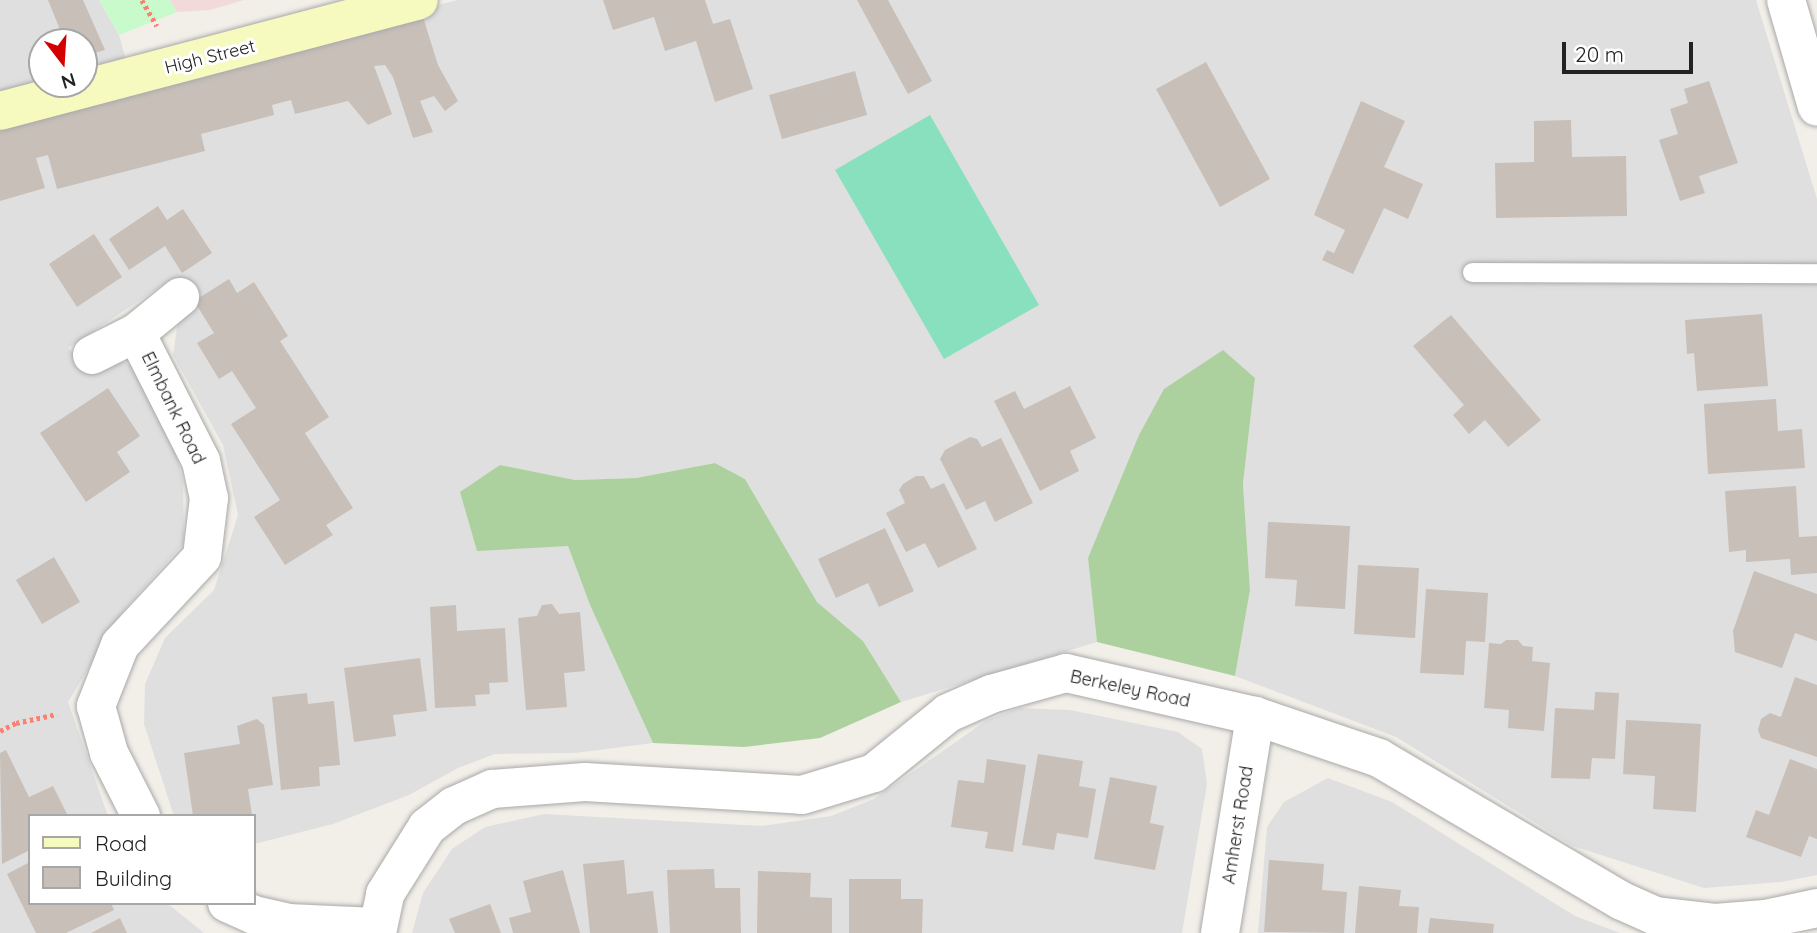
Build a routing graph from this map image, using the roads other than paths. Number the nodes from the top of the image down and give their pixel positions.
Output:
1 (419, 0) edge
2 (1786, 0) edge
3 (1817, 107) edge
4 (0, 111) edge
5 (1472, 272) dead end
6 (1817, 273) edge
7 (180, 297) dead end
8 (136, 333) junction
9 (92, 355) dead end
10 (1255, 716) junction
11 (140, 814) edge
12 (232, 905) edge
13 (1817, 908) edge
14 (377, 930) edge
15 (1220, 933) edge

1 - 4 street, High Street
2 - 3 street
5 - 6 lane
7 - 8 street, Elmbank Road
8 - 9 street, Elmbank Road
8 - 11 street, Elmbank Road
10 - 13 street, Berkeley Road
10 - 14 street, Berkeley Road
10 - 15 street, Amherst Road
12 - 14 street

